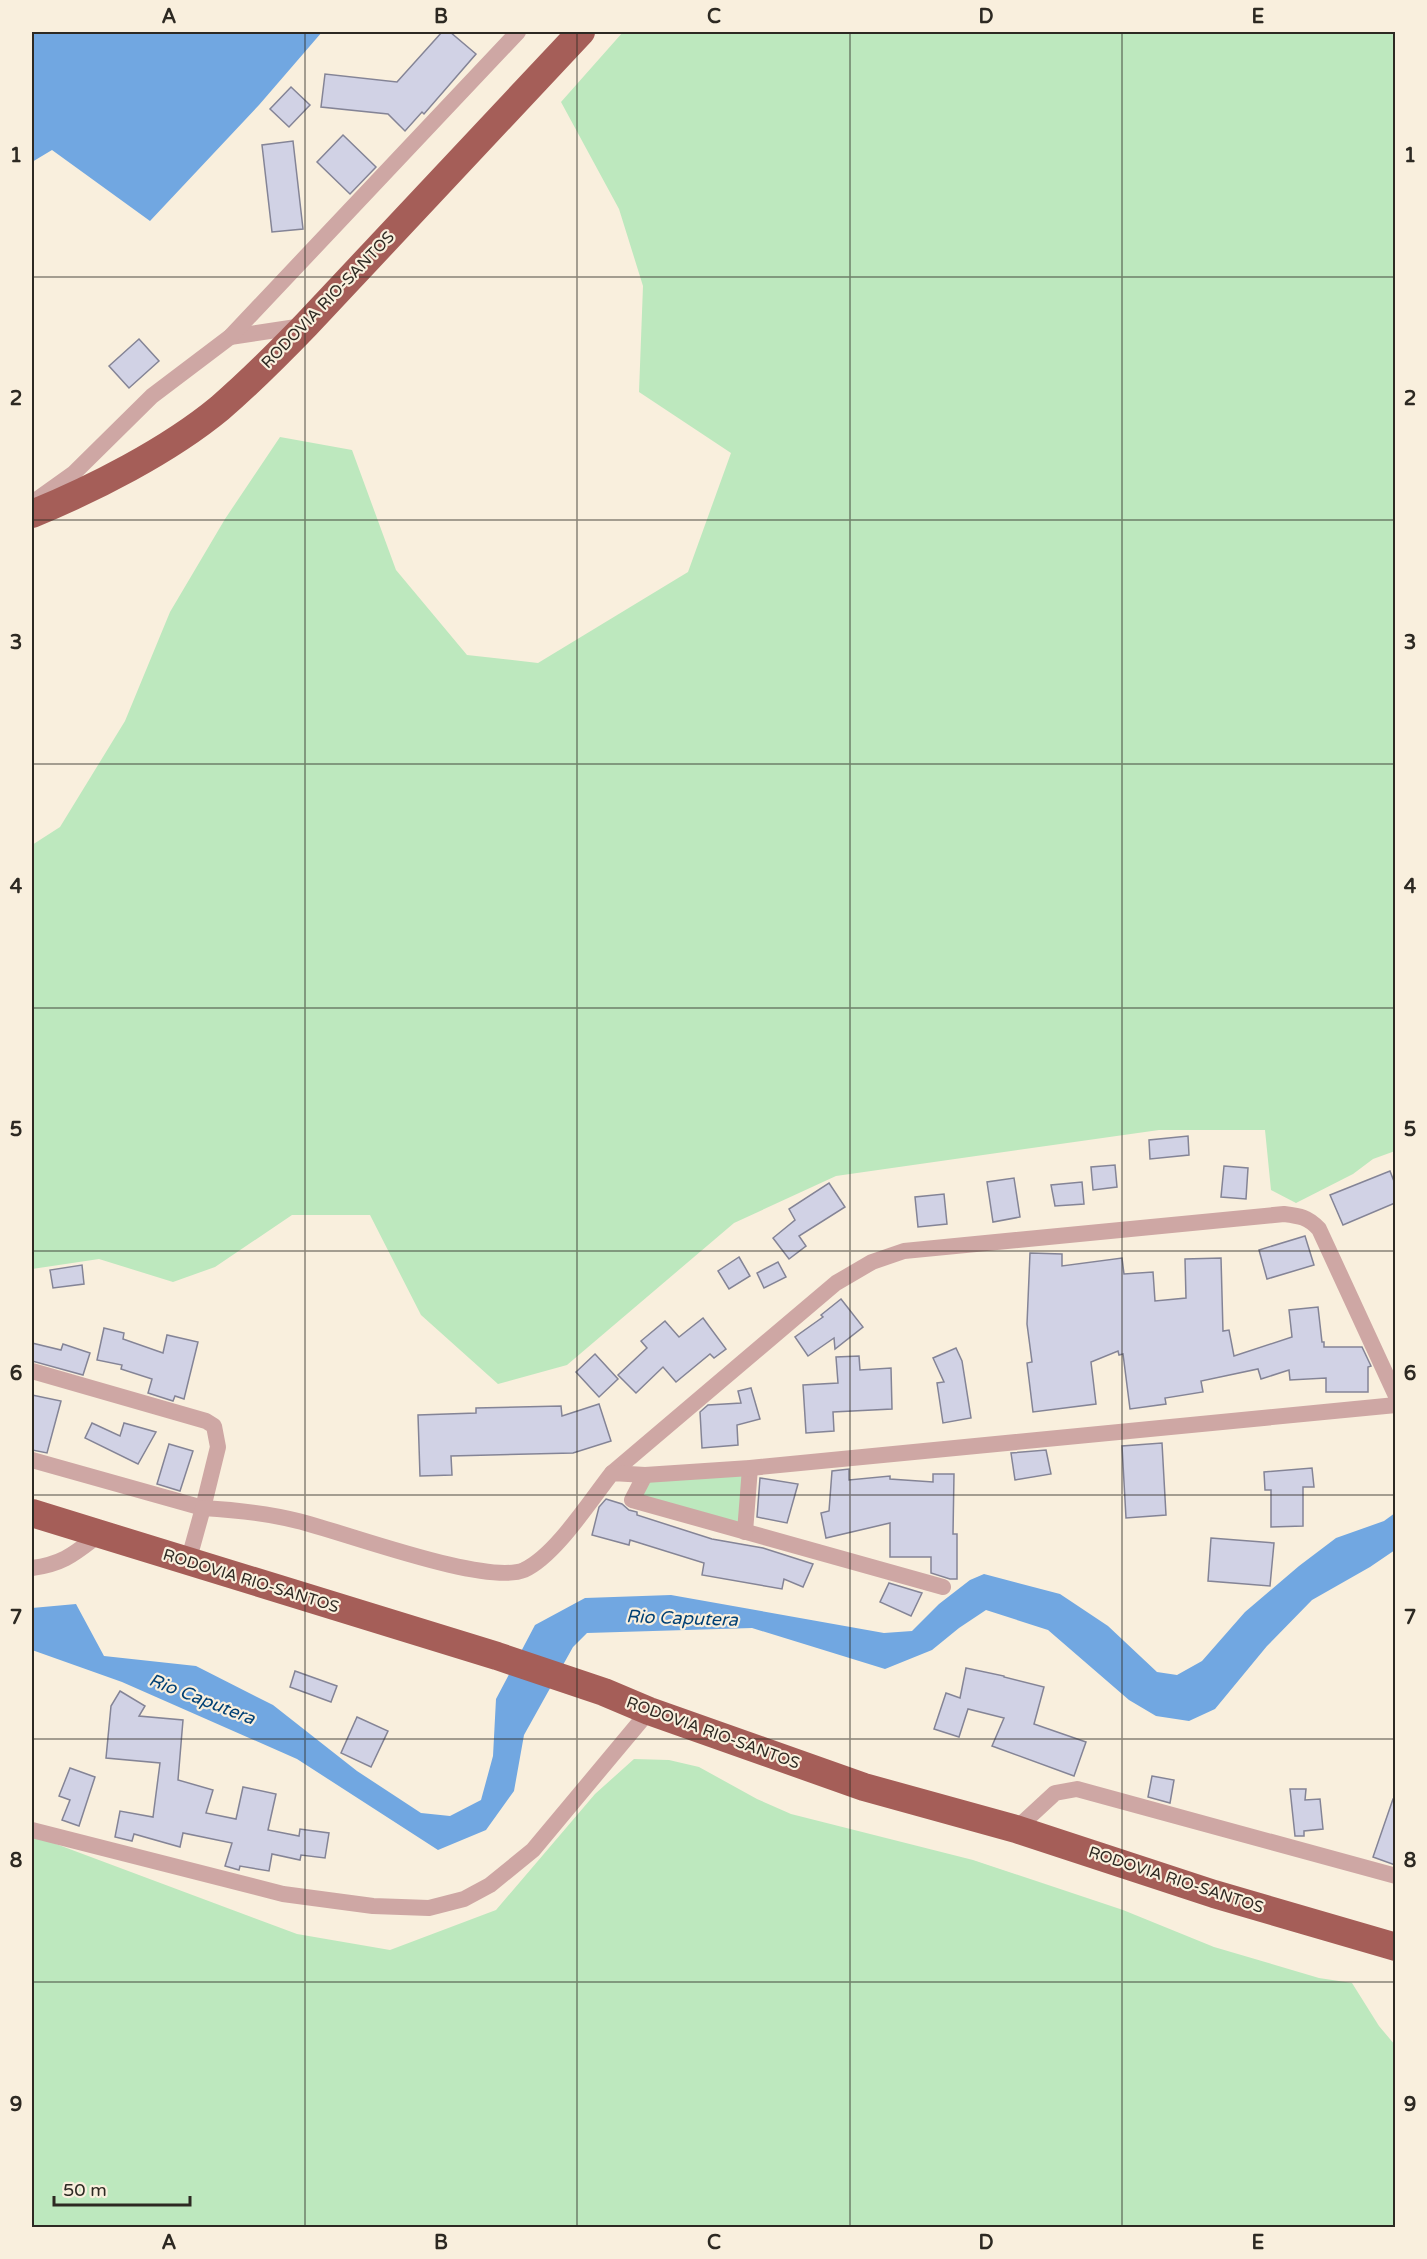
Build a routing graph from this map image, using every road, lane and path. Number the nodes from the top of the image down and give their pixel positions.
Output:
1 (518, 32) edge
2 (581, 32) edge
3 (306, 325) junction
4 (230, 337) junction
5 (32, 503) edge
6 (32, 514) edge
7 (32, 1371) edge
8 (1395, 1396) edge
9 (1395, 1405) edge
10 (32, 1460) edge
11 (750, 1468) junction
12 (612, 1473) junction
13 (645, 1475) junction
14 (203, 1508) junction
15 (32, 1513) edge
16 (745, 1532) junction
17 (100, 1534) junction
18 (188, 1562) junction
19 (32, 1568) edge
20 (943, 1587) dead end
21 (649, 1711) junction
22 (1016, 1829) junction
23 (32, 1830) edge
24 (1395, 1876) edge
25 (1395, 1947) edge

1 - 4 street
2 - 3 highway, RODOVIA RIO-SANTOS
3 - 4 street
3 - 6 highway, RODOVIA RIO-SANTOS
4 - 5 street
7 - 14 street
8 - 12 street
9 - 11 street
10 - 14 street
11 - 13 street
11 - 16 street
12 - 13 street
12 - 14 street
13 - 16 street
14 - 18 street
15 - 17 highway, RODOVIA RIO-SANTOS
16 - 20 street
17 - 18 highway, RODOVIA RIO-SANTOS
17 - 19 street
18 - 21 highway, RODOVIA RIO-SANTOS
21 - 22 highway, RODOVIA RIO-SANTOS
21 - 23 street
22 - 24 street
22 - 25 highway, RODOVIA RIO-SANTOS

